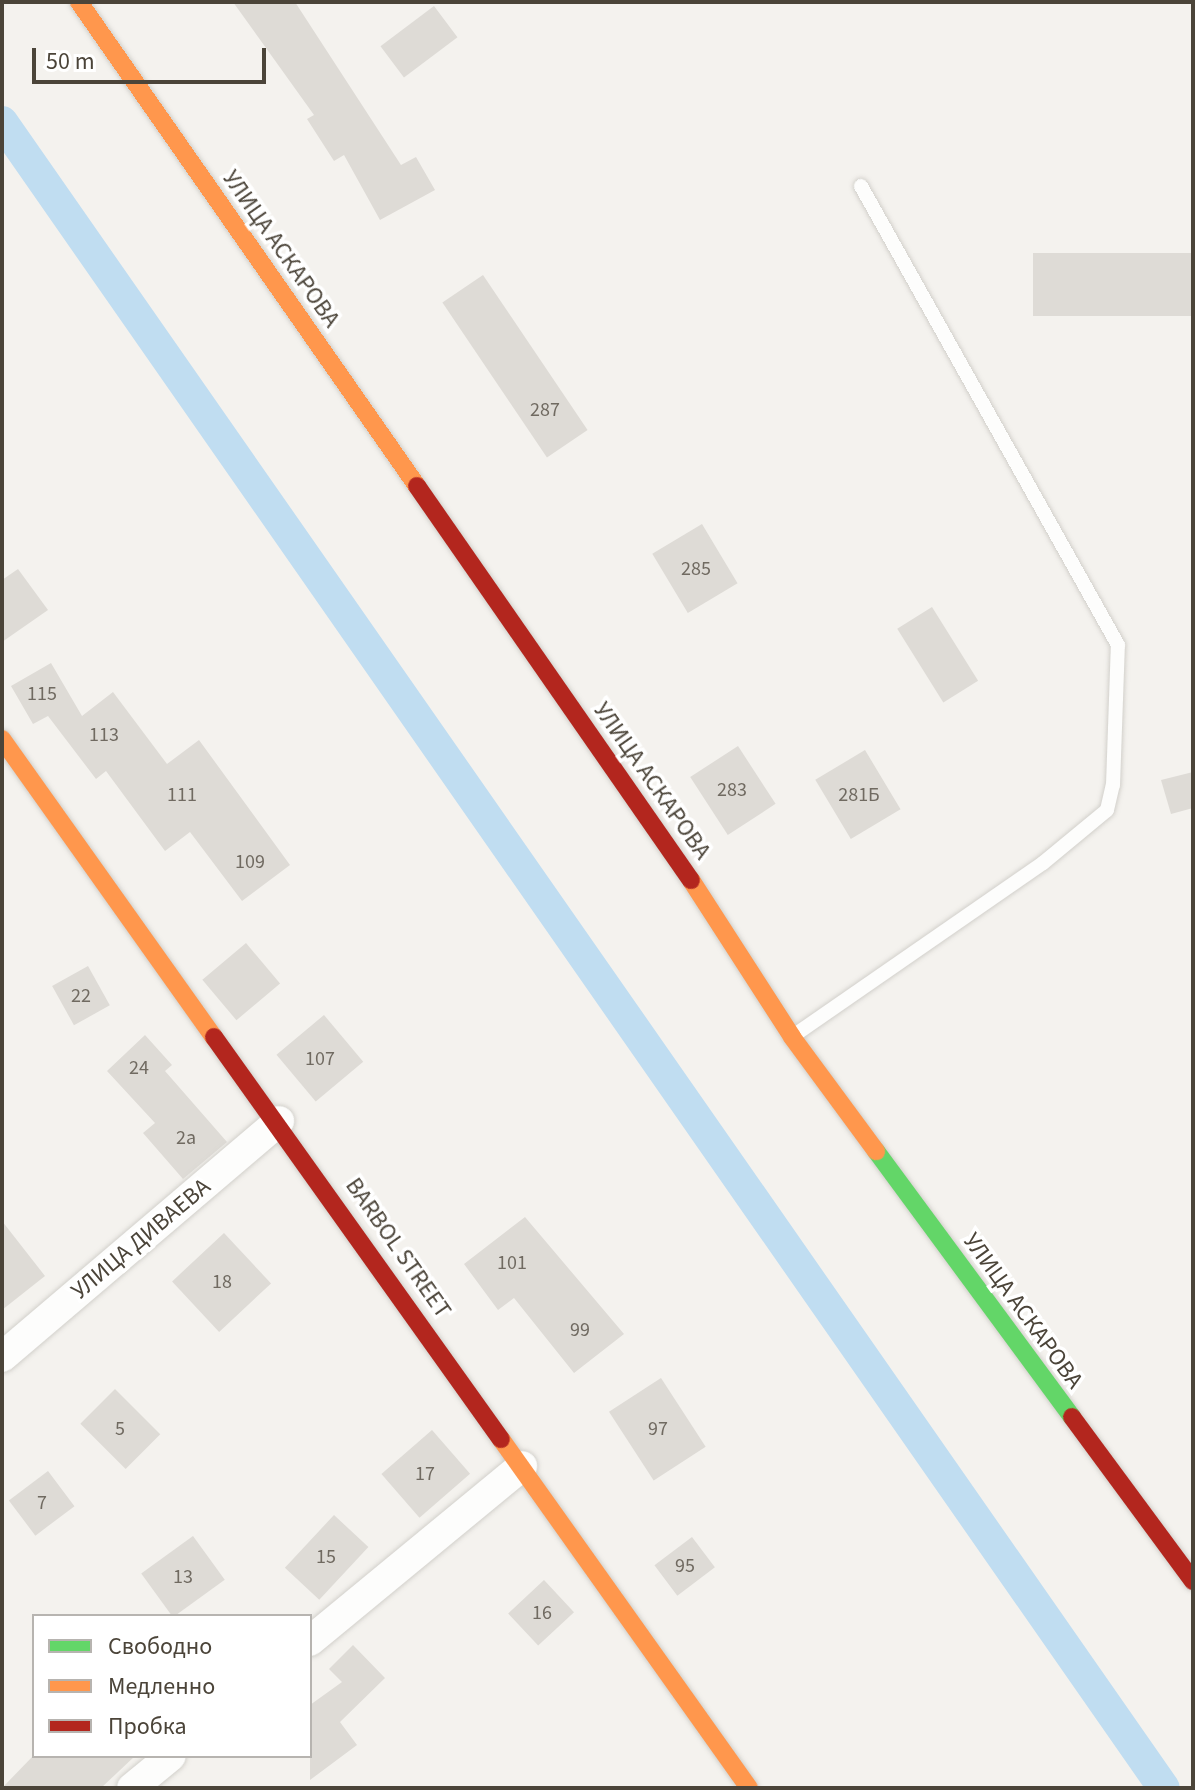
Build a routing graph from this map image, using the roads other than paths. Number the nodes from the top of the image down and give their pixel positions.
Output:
1 (79, 2) edge
2 (861, 186) dead end
3 (2, 739) edge
4 (792, 1037) junction
5 (279, 1121) junction
6 (2, 1357) edge
7 (522, 1466) junction
8 (1193, 1581) edge
9 (312, 1639) edge
10 (169, 1758) edge
11 (132, 1788) edge
12 (749, 1788) edge

1 - 4 street, УЛИЦА АСКАРОВА
2 - 4 lane
3 - 5 street, BARBOL STREET
4 - 8 street, УЛИЦА АСКАРОВА
5 - 6 street, УЛИЦА ДИВАЕВА
5 - 7 street, BARBOL STREET
7 - 9 street
7 - 12 street, BARBOL STREET
10 - 11 street

